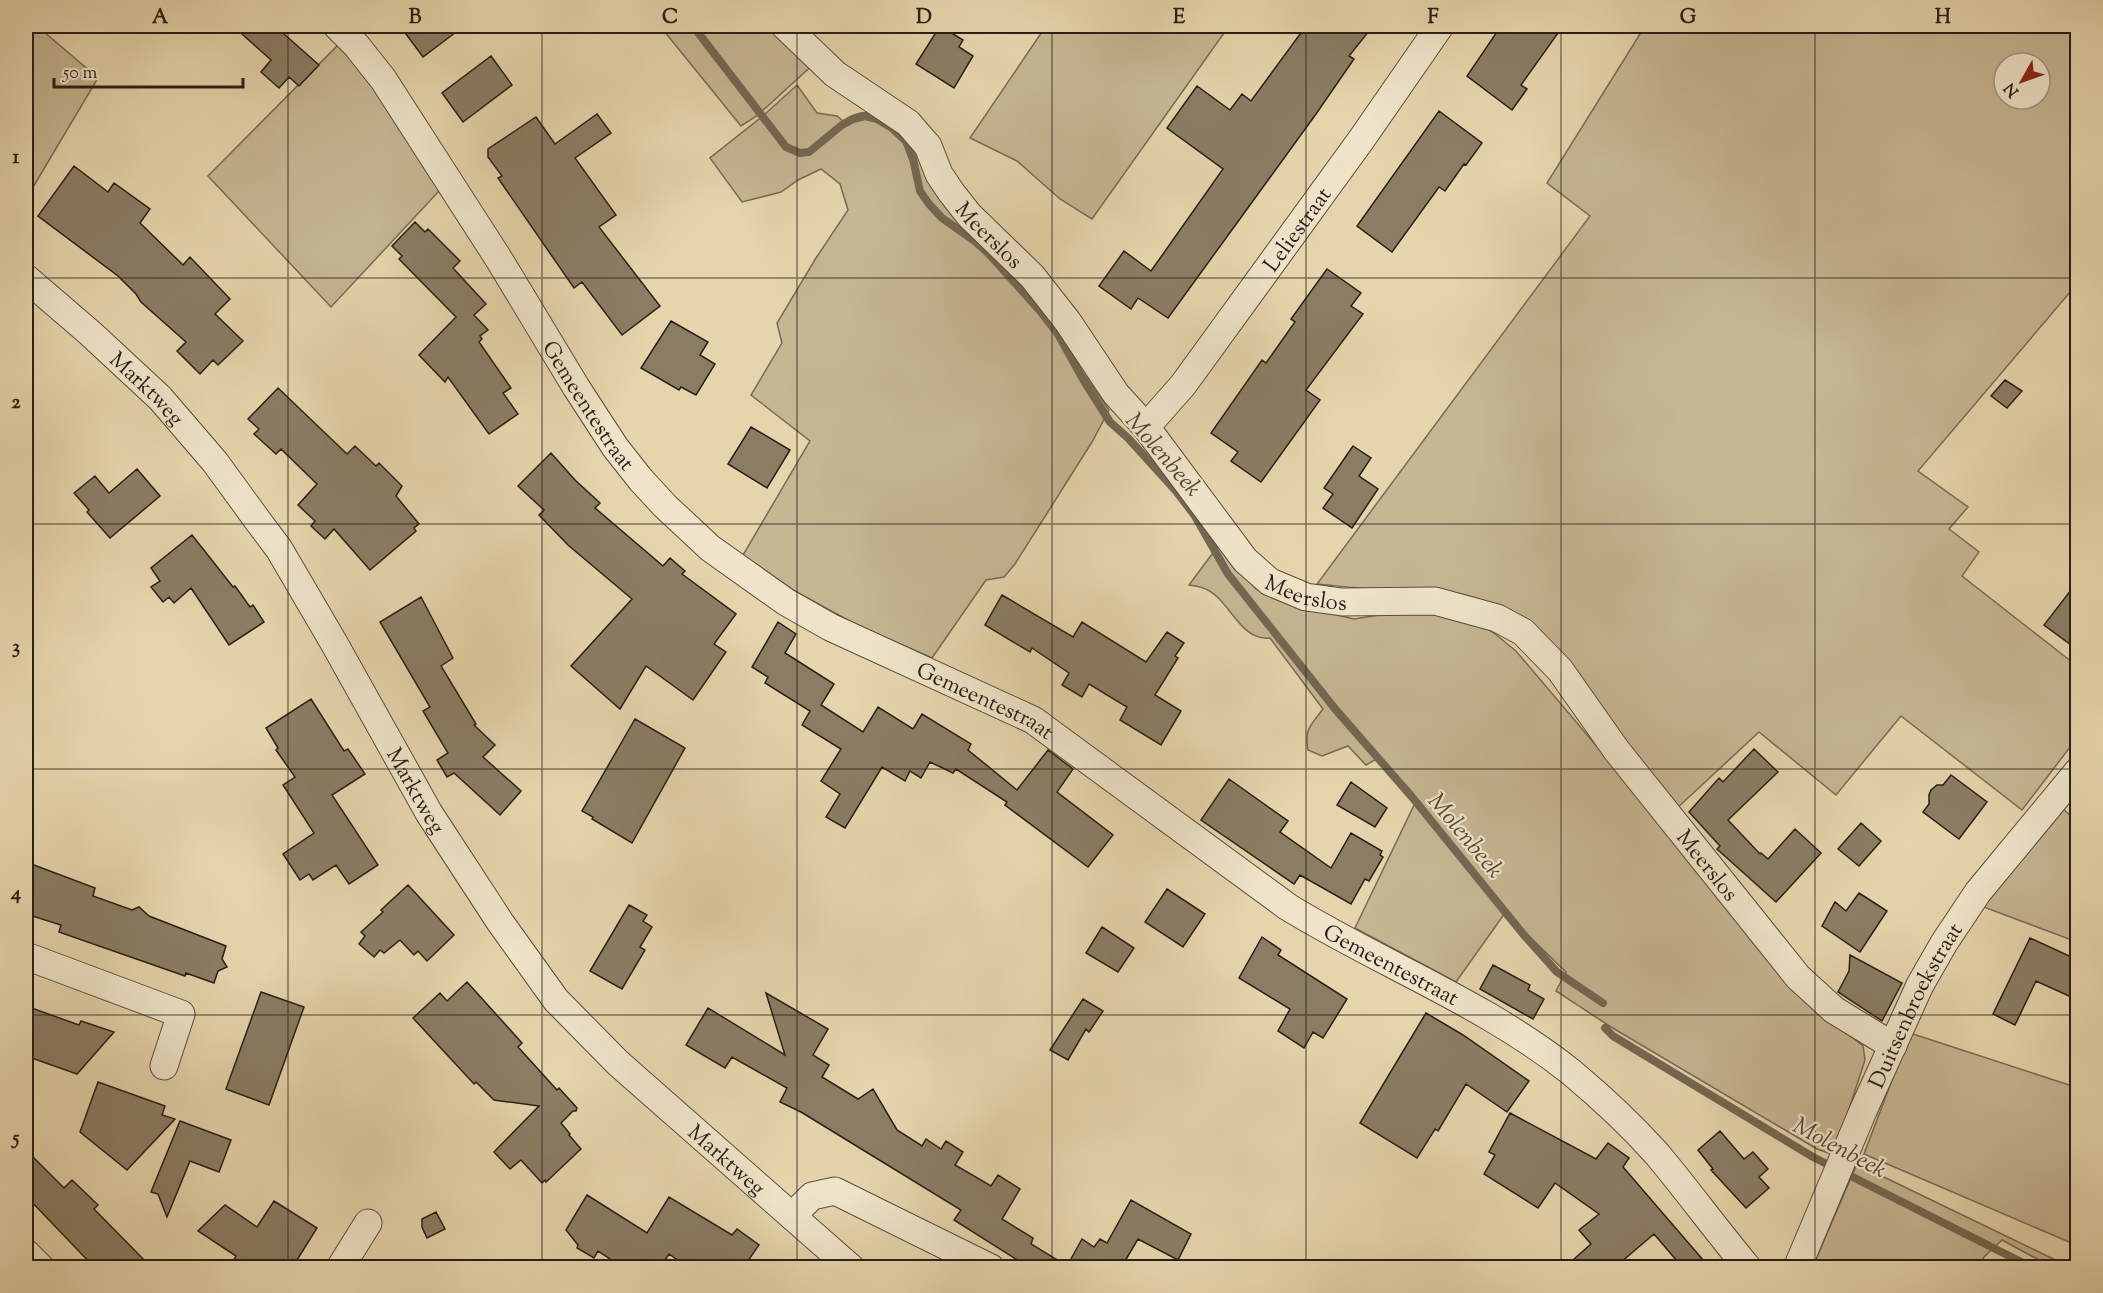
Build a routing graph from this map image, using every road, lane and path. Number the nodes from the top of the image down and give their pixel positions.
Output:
1 (338, 26) edge
2 (785, 26) edge
3 (1440, 26) edge
4 (26, 278) edge
5 (1146, 427) junction
6 (2078, 771) edge
7 (26, 956) edge
8 (1893, 1046) junction
9 (164, 1066) dead end
10 (792, 1216) junction
11 (368, 1223) dead end
12 (26, 1253) edge
13 (41, 1268) edge
14 (340, 1268) edge
15 (851, 1268) edge
16 (991, 1268) edge
17 (1748, 1268) edge
18 (1797, 1268) edge

1 - 17 street, Gemeentestraat
2 - 5 street, Meerslos
3 - 5 street, Leliestraat
4 - 10 street, Marktweg
5 - 8 street, Meerslos
6 - 8 street, Duitsenbroekstraat
7 - 9 street
8 - 18 street, Duitsenbroekstraat
10 - 15 street, Marktweg
10 - 16 street
11 - 14 street
12 - 13 street

